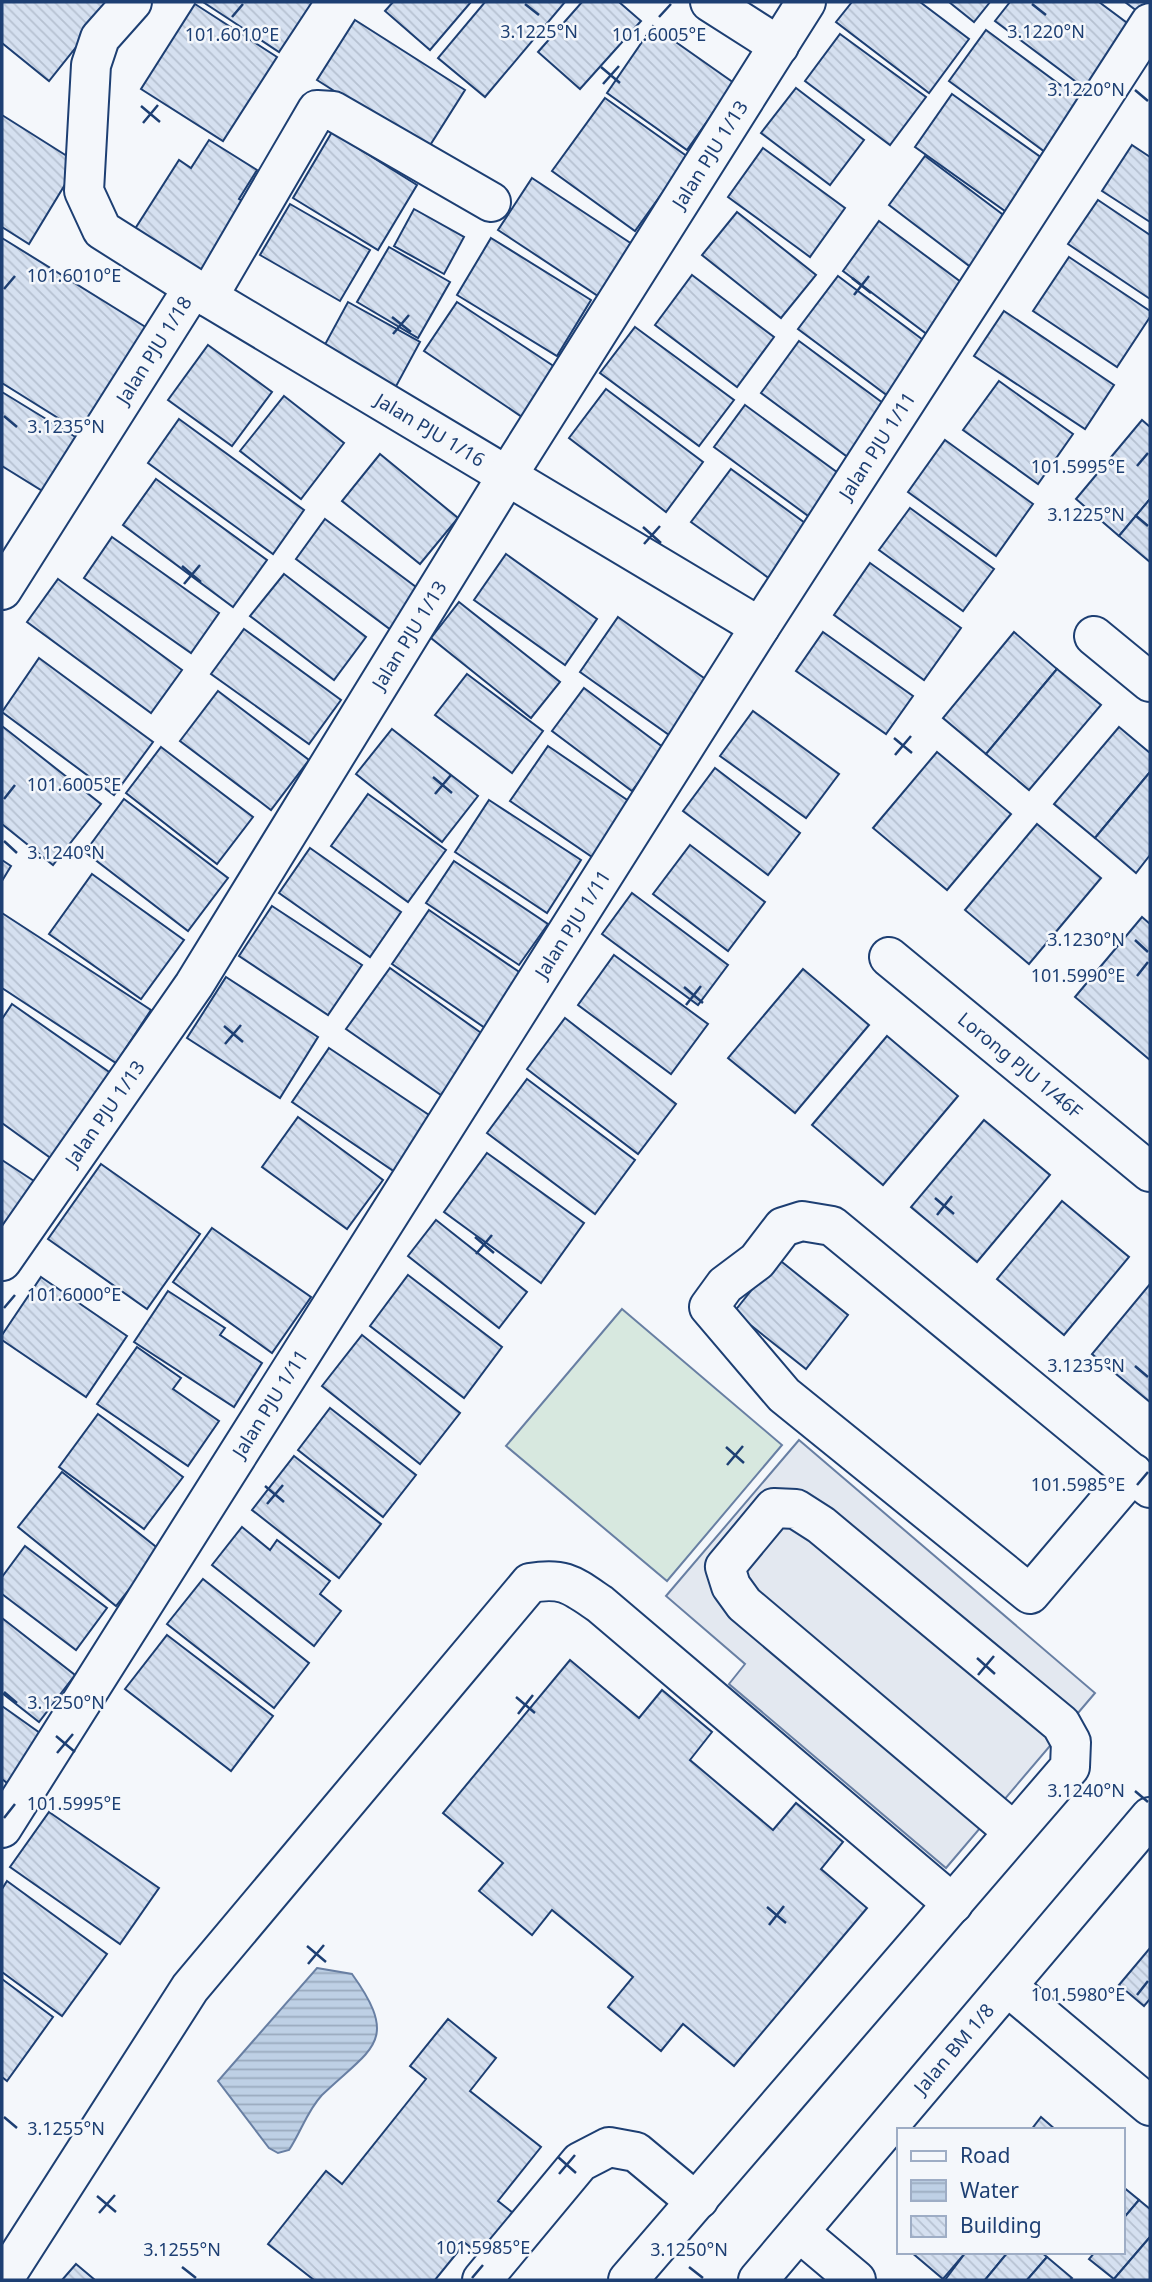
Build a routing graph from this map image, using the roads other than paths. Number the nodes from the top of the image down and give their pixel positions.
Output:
1 (132, 2) edge
2 (710, 2) edge
3 (806, 2) edge
4 (1150, 23) edge
5 (779, 46) junction
6 (491, 202) dead end
7 (200, 293) junction
8 (507, 477) junction
9 (2, 590) edge
10 (760, 626) junction
11 (1094, 636) dead end
12 (1150, 682) edge
13 (889, 957) dead end
14 (1150, 1172) edge
15 (2, 1261) edge
16 (1142, 1480) edge
17 (1150, 1817) edge
18 (2, 1828) edge
19 (1014, 1832) junction
20 (953, 1904) junction
21 (1007, 1986) junction
22 (1150, 2106) edge
23 (699, 2199) junction
24 (799, 2232) junction
25 (3, 2280) edge
26 (482, 2280) edge
27 (628, 2280) edge
28 (758, 2280) edge
29 (856, 2280) edge

1 - 7 street, Jalan PJU 1/16
2 - 5 street
3 - 5 street, Jalan PJU 1/13
4 - 10 street, Jalan PJU 1/11
5 - 8 street, Jalan PJU 1/13
6 - 7 street, Jalan PJU 1/18
7 - 8 street, Jalan PJU 1/16
7 - 9 street, Jalan PJU 1/18
8 - 10 street, Jalan PJU 1/16
8 - 15 street, Jalan PJU 1/13
10 - 18 street, Jalan PJU 1/11
11 - 12 street
13 - 14 street, Lorong PJU 1/46F
16 - 16 street
17 - 21 street, Jalan BM 1/8
19 - 19 street
19 - 20 street
20 - 23 street
20 - 25 street
21 - 22 street
21 - 24 street, Jalan BM 1/8
23 - 26 street
23 - 27 street
24 - 28 street, Jalan BM 1/8
24 - 29 street

